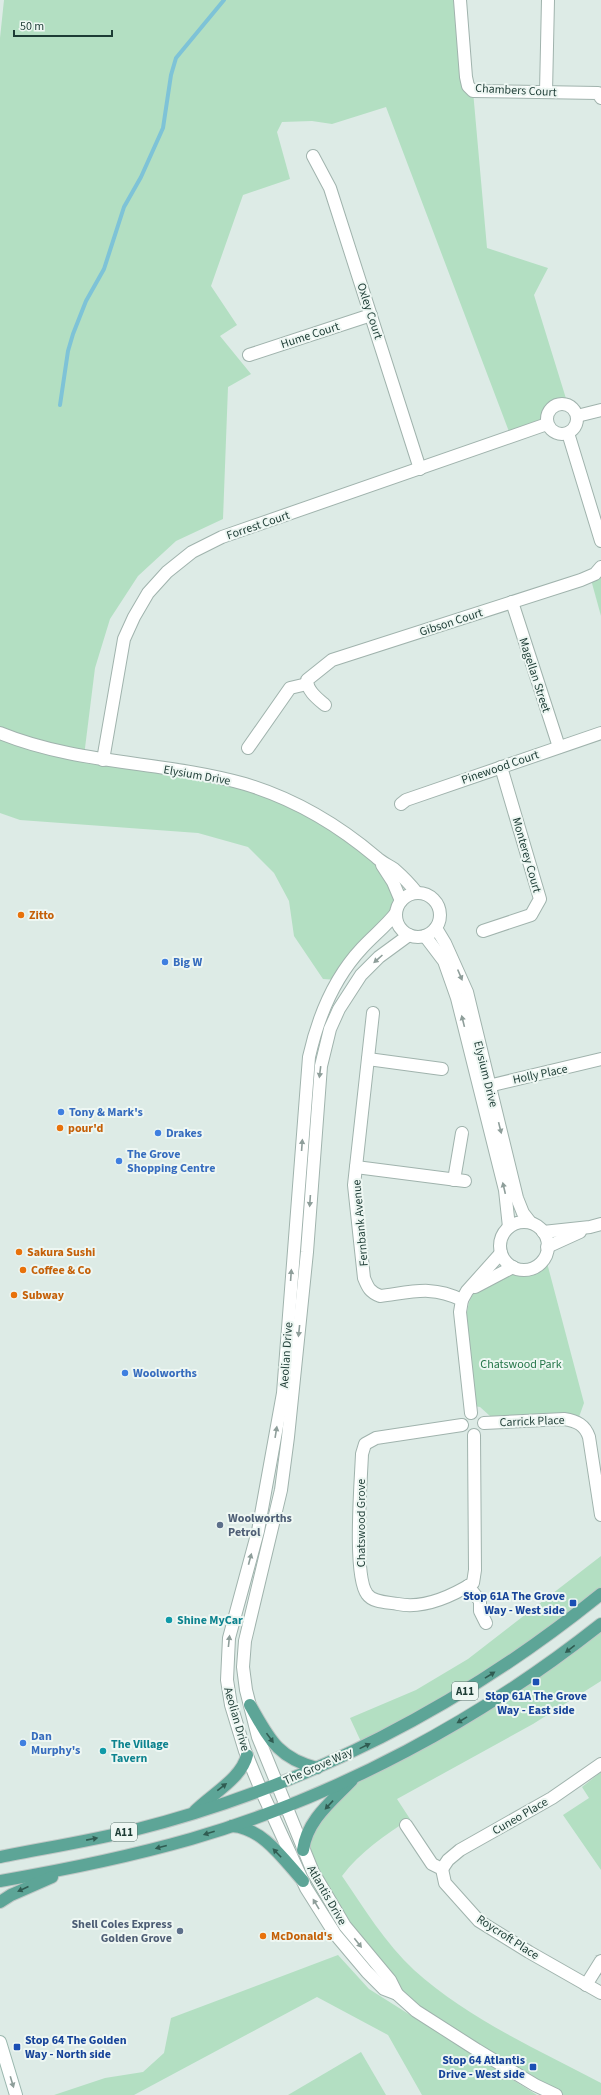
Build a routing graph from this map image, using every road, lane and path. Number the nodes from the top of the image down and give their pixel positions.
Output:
1 (460, 0) edge
2 (548, 0) edge
3 (546, 92) junction
4 (601, 98) edge
5 (313, 156) dead end
6 (371, 315) junction
7 (249, 355) dead end
8 (601, 410) edge
9 (577, 416) junction
10 (547, 424) junction
11 (568, 433) junction
12 (420, 468) junction
13 (601, 541) edge
14 (601, 568) edge
15 (512, 602) junction
16 (307, 684) junction
17 (325, 705) dead end
18 (0, 733) edge
19 (601, 733) edge
20 (558, 747) junction
21 (248, 748) dead end
22 (103, 760) junction
23 (501, 767) junction
24 (401, 804) dead end
25 (377, 859) junction
26 (417, 893) junction
27 (401, 901) junction
28 (396, 913) junction
29 (436, 928) junction
30 (484, 931) dead end
31 (409, 934) junction
32 (425, 936) junction
33 (373, 1013) dead end
34 (368, 1059) junction
35 (601, 1059) edge
36 (442, 1068) dead end
37 (484, 1087) junction
38 (462, 1133) dead end
39 (356, 1167) junction
40 (530, 1222) junction
41 (595, 1225) edge
42 (509, 1227) junction
43 (543, 1232) junction
44 (547, 1247) junction
45 (501, 1253) junction
46 (513, 1267) junction
47 (465, 1295) junction
48 (471, 1413) junction
49 (484, 1423) junction
50 (462, 1425) junction
51 (474, 1435) junction
52 (601, 1515) edge
53 (468, 1586) junction
54 (601, 1594) edge
55 (486, 1623) dead end
56 (601, 1624) edge
57 (250, 1705) junction
58 (247, 1755) junction
59 (601, 1764) edge
60 (317, 1768) junction
61 (355, 1776) junction
62 (276, 1784) junction
63 (261, 1790) junction
64 (285, 1806) junction
65 (272, 1811) junction
66 (193, 1813) junction
67 (406, 1825) dead end
68 (232, 1826) junction
69 (303, 1850) junction
70 (1, 1856) edge
71 (72, 1868) junction
72 (442, 1869) junction
73 (0, 1881) edge
74 (303, 1881) junction
75 (0, 1902) edge
76 (601, 1961) edge
77 (586, 1985) junction
78 (601, 1993) edge
79 (397, 1994) junction
80 (0, 2042) edge
81 (16, 2095) edge
82 (556, 2095) edge

1 - 3 street, Chambers Court
2 - 3 street
3 - 4 street, Chambers Court
5 - 6 street, Oxley Court
6 - 7 street, Hume Court
6 - 12 street, Oxley Court
8 - 9 street
9 - 10 street
9 - 11 street
10 - 11 street
10 - 12 street, Forrest Court
11 - 13 street
12 - 22 street, Forrest Court
14 - 15 street, Gibson Court
15 - 16 street, Gibson Court
15 - 20 street, Magellan Street
16 - 17 street
16 - 21 street
18 - 22 street, Elysium Drive
19 - 20 street, Pinewood Court
20 - 23 street, Pinewood Court
22 - 25 street, Elysium Drive
23 - 24 street, Pinewood Court
23 - 30 street, Monterey Court
25 - 26 street, Elysium Drive
25 - 27 street, Elysium Drive
26 - 27 street
26 - 29 street
27 - 28 street
28 - 31 street
58 -> 28 street, Aeolian Drive
29 - 32 street
29 -> 37 street, Elysium Drive
31 - 32 street
31 -> 57 street, Aeolian Drive
37 -> 32 street, Elysium Drive
33 - 34 street, Fernbank Avenue
34 - 36 street
34 - 39 street, Fernbank Avenue
35 - 37 street, Holly Place
37 -> 40 street, Elysium Drive
42 -> 37 street, Elysium Drive
38 - 39 street
39 - 47 street, Fernbank Avenue
40 - 42 street
40 - 43 street
41 - 43 street
41 - 44 street
42 - 45 street
43 - 44 street
44 - 46 street
45 - 46 street
45 - 47 street
46 - 47 street
47 - 48 street
48 - 49 street
48 - 50 street
49 - 51 street
49 - 52 street, Carrick Place
50 - 51 street
50 - 53 street, Chatswood Grove
51 - 53 street
53 - 55 street
60 -> 54 main road, The Grove Way / A11
56 -> 61 main road, The Grove Way / A11
57 -> 60 main road
57 - 62 street, Aeolian Drive
58 - 63 street, Aeolian Drive
66 -> 58 main road
59 - 72 street, Cuneo Place
60 - 62 main road, The Grove Way / A11
61 - 64 main road, The Grove Way / A11
61 -> 69 main road
62 - 63 main road, The Grove Way / A11
62 - 64 street, Atlantis Drive
63 - 65 street, Aeolian Drive
63 - 66 main road, The Grove Way / A11
64 - 65 main road, The Grove Way / A11
64 - 69 street, Atlantis Drive
65 - 68 main road, The Grove Way / A11
65 - 74 street, Atlantis Drive
70 -> 66 main road, The Grove Way / A11
67 - 72 street, Roycroft Place
68 -> 71 main road, The Grove Way / A11
74 -> 68 main road
69 -> 79 street, Atlantis Drive
71 - 73 main road, The Grove Way / A11
71 -> 75 main road
72 - 77 street, Roycroft Place
79 -> 74 street, Atlantis Drive
76 - 77 street
77 - 78 street, Roycroft Place
79 - 82 street, Atlantis Drive
80 -> 81 street

